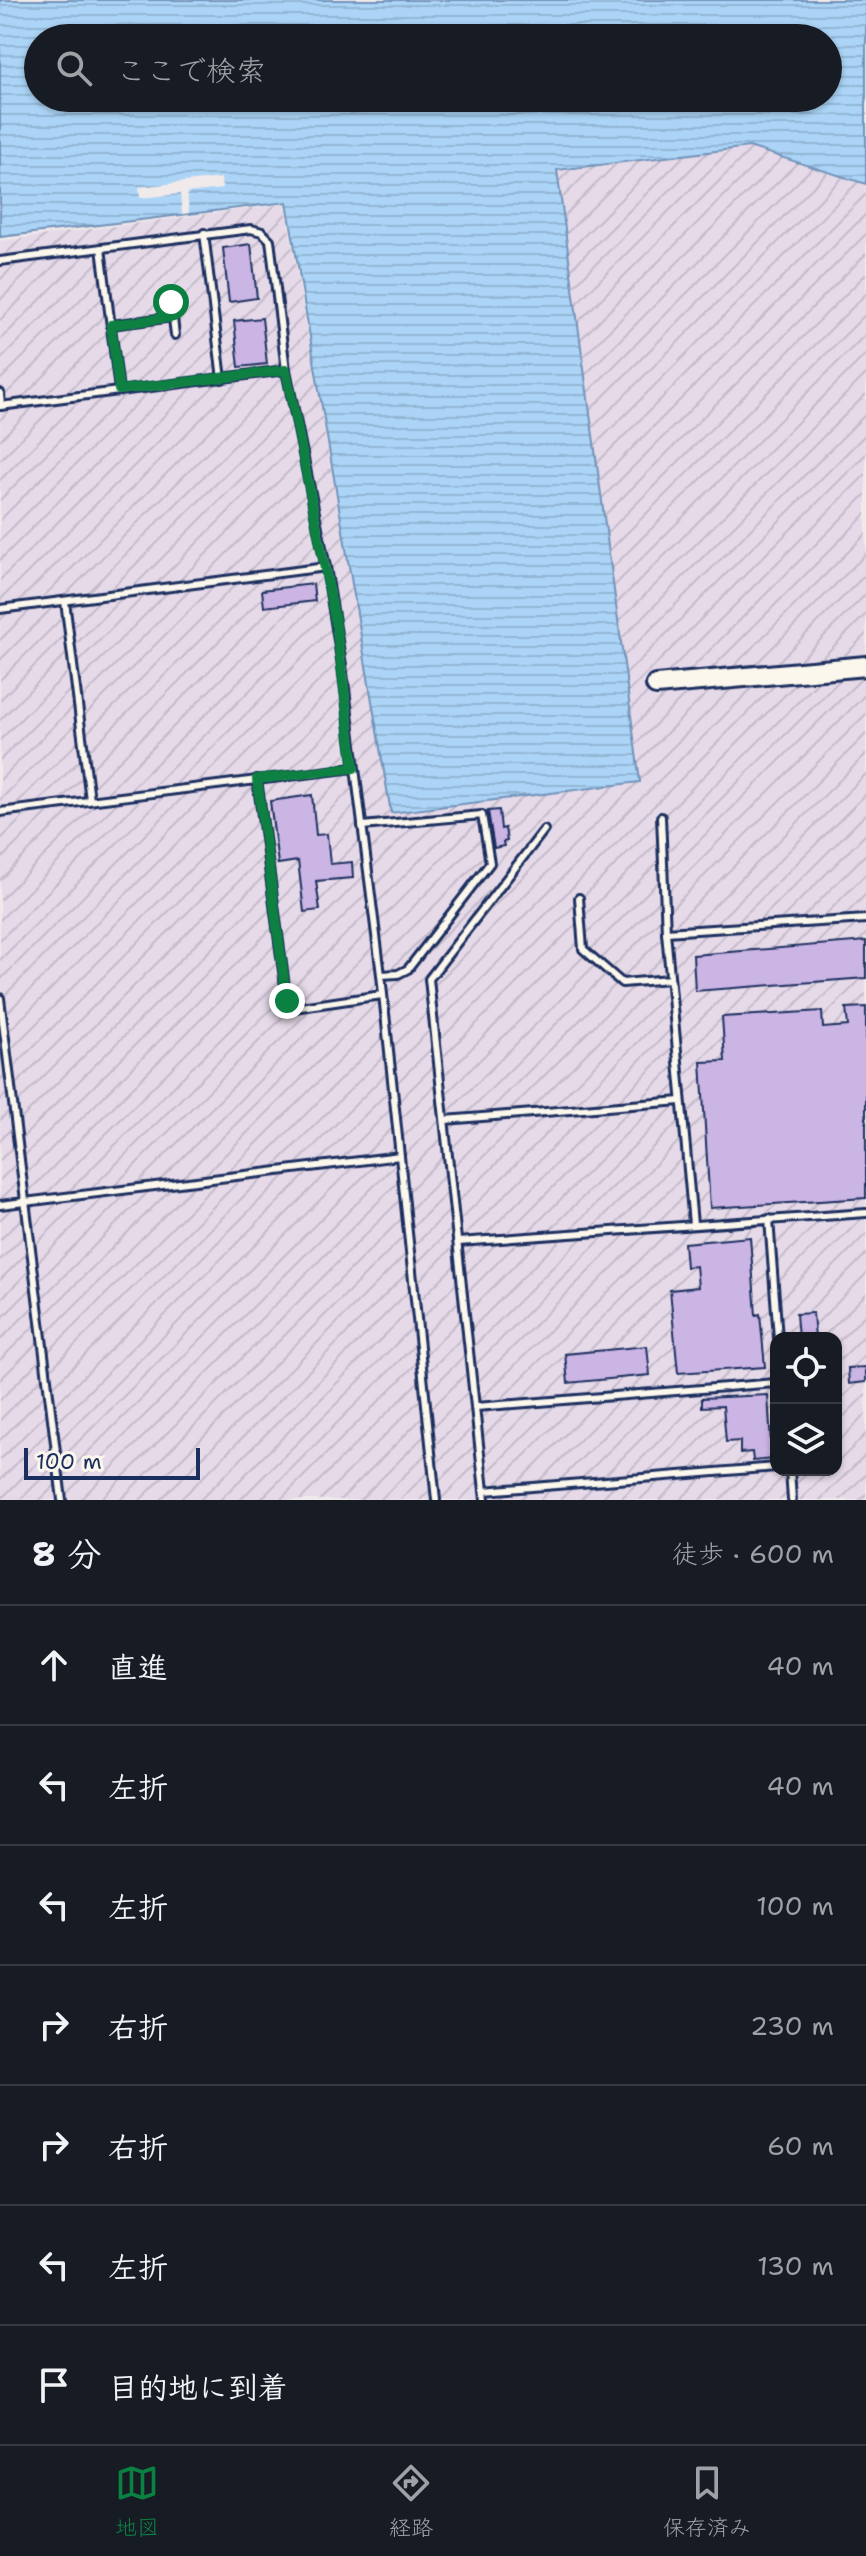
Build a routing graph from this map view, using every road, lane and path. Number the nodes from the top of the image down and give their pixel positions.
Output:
1 (204, 233) junction
2 (101, 248) junction
3 (0, 261) edge
4 (171, 302) dead end
5 (173, 317) junction
6 (111, 325) junction
7 (175, 335) dead end
8 (286, 370) junction
9 (222, 379) junction
10 (119, 390) junction
11 (0, 393) edge
12 (1, 406) edge
13 (326, 567) junction
14 (65, 601) junction
15 (0, 609) edge
16 (866, 666) edge
17 (656, 685) dead end
18 (354, 768) junction
19 (257, 779) junction
20 (90, 800) junction
21 (0, 812) edge
22 (661, 817) dead end
23 (362, 826) junction
24 (544, 830) dead end
25 (579, 898) dead end
26 (866, 919) edge
27 (666, 932) junction
28 (381, 975) junction
29 (670, 979) junction
30 (382, 995) junction
31 (0, 998) edge
32 (681, 1101) junction
33 (445, 1120) junction
34 (400, 1156) junction
35 (25, 1202) junction
36 (0, 1205) edge
37 (866, 1213) edge
38 (769, 1219) junction
39 (693, 1224) junction
40 (458, 1242) junction
41 (778, 1332) edge
42 (770, 1383) edge
43 (476, 1407) junction
44 (770, 1467) edge
45 (790, 1476) edge
46 (484, 1491) junction
47 (62, 1500) edge
48 (436, 1500) edge
49 (485, 1500) edge
50 (792, 1500) edge

1 - 2 lane
1 - 8 lane
1 - 9 lane
2 - 3 lane
2 - 6 lane
4 - 5 lane
5 - 6 lane
5 - 7 lane
6 - 10 lane
8 - 9 lane
8 - 13 lane
9 - 10 lane
10 - 12 lane
11 - 12 lane
13 - 14 lane
13 - 18 lane
14 - 15 lane
14 - 20 lane
16 - 17 street
18 - 19 lane
18 - 23 lane
19 - 20 lane
19 - 30 lane
20 - 21 lane
22 - 27 lane
23 - 28 lane
23 - 28 lane
24 - 33 lane
25 - 29 lane
26 - 27 lane
27 - 29 lane
28 - 30 lane
29 - 32 lane
30 - 34 lane
31 - 35 lane
32 - 33 lane
32 - 39 lane
33 - 40 lane
34 - 35 lane
34 - 48 lane
35 - 36 lane
35 - 47 lane
37 - 38 lane
38 - 39 lane
38 - 41 lane
39 - 40 lane
40 - 43 lane
42 - 43 lane
43 - 46 lane
44 - 46 lane
45 - 50 lane
46 - 49 lane

